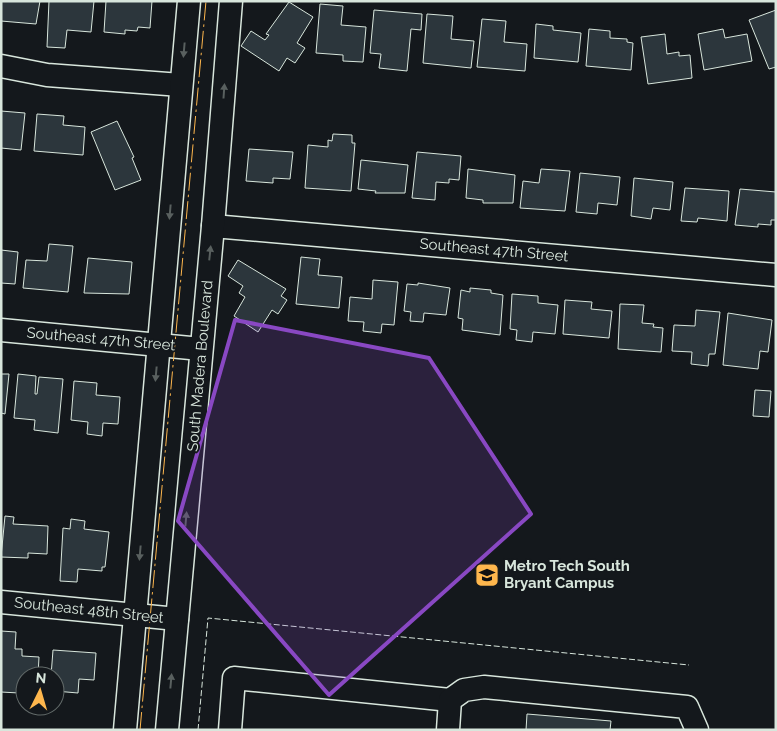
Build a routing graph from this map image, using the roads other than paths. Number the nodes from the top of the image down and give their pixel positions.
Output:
1 (189, 1) edge
2 (231, 1) edge
3 (1, 66) edge
4 (181, 85) junction
5 (213, 226) junction
6 (776, 275) edge
7 (1, 330) edge
8 (158, 344) junction
9 (201, 349) junction
10 (1, 602) edge
11 (135, 614) junction
12 (177, 619) junction
13 (450, 700) junction
14 (125, 730) edge
15 (167, 730) edge
16 (230, 730) edge
17 (448, 730) edge
18 (697, 730) edge

1 -> 4 street
5 -> 2 street, South Madera Boulevard
3 - 4 street
4 -> 8 street
5 - 6 street, Southeast 47th Street
9 -> 5 street, South Madera Boulevard
7 - 8 street, Southeast 47th Street
8 - 9 street, Southeast 47th Street
8 -> 11 street
12 -> 9 street, South Madera Boulevard
10 - 11 street, Southeast 48th Street
11 - 12 street, Southeast 48th Street
11 - 14 street
15 -> 12 street, South Madera Boulevard
13 - 16 street
13 - 17 street
13 - 18 street

